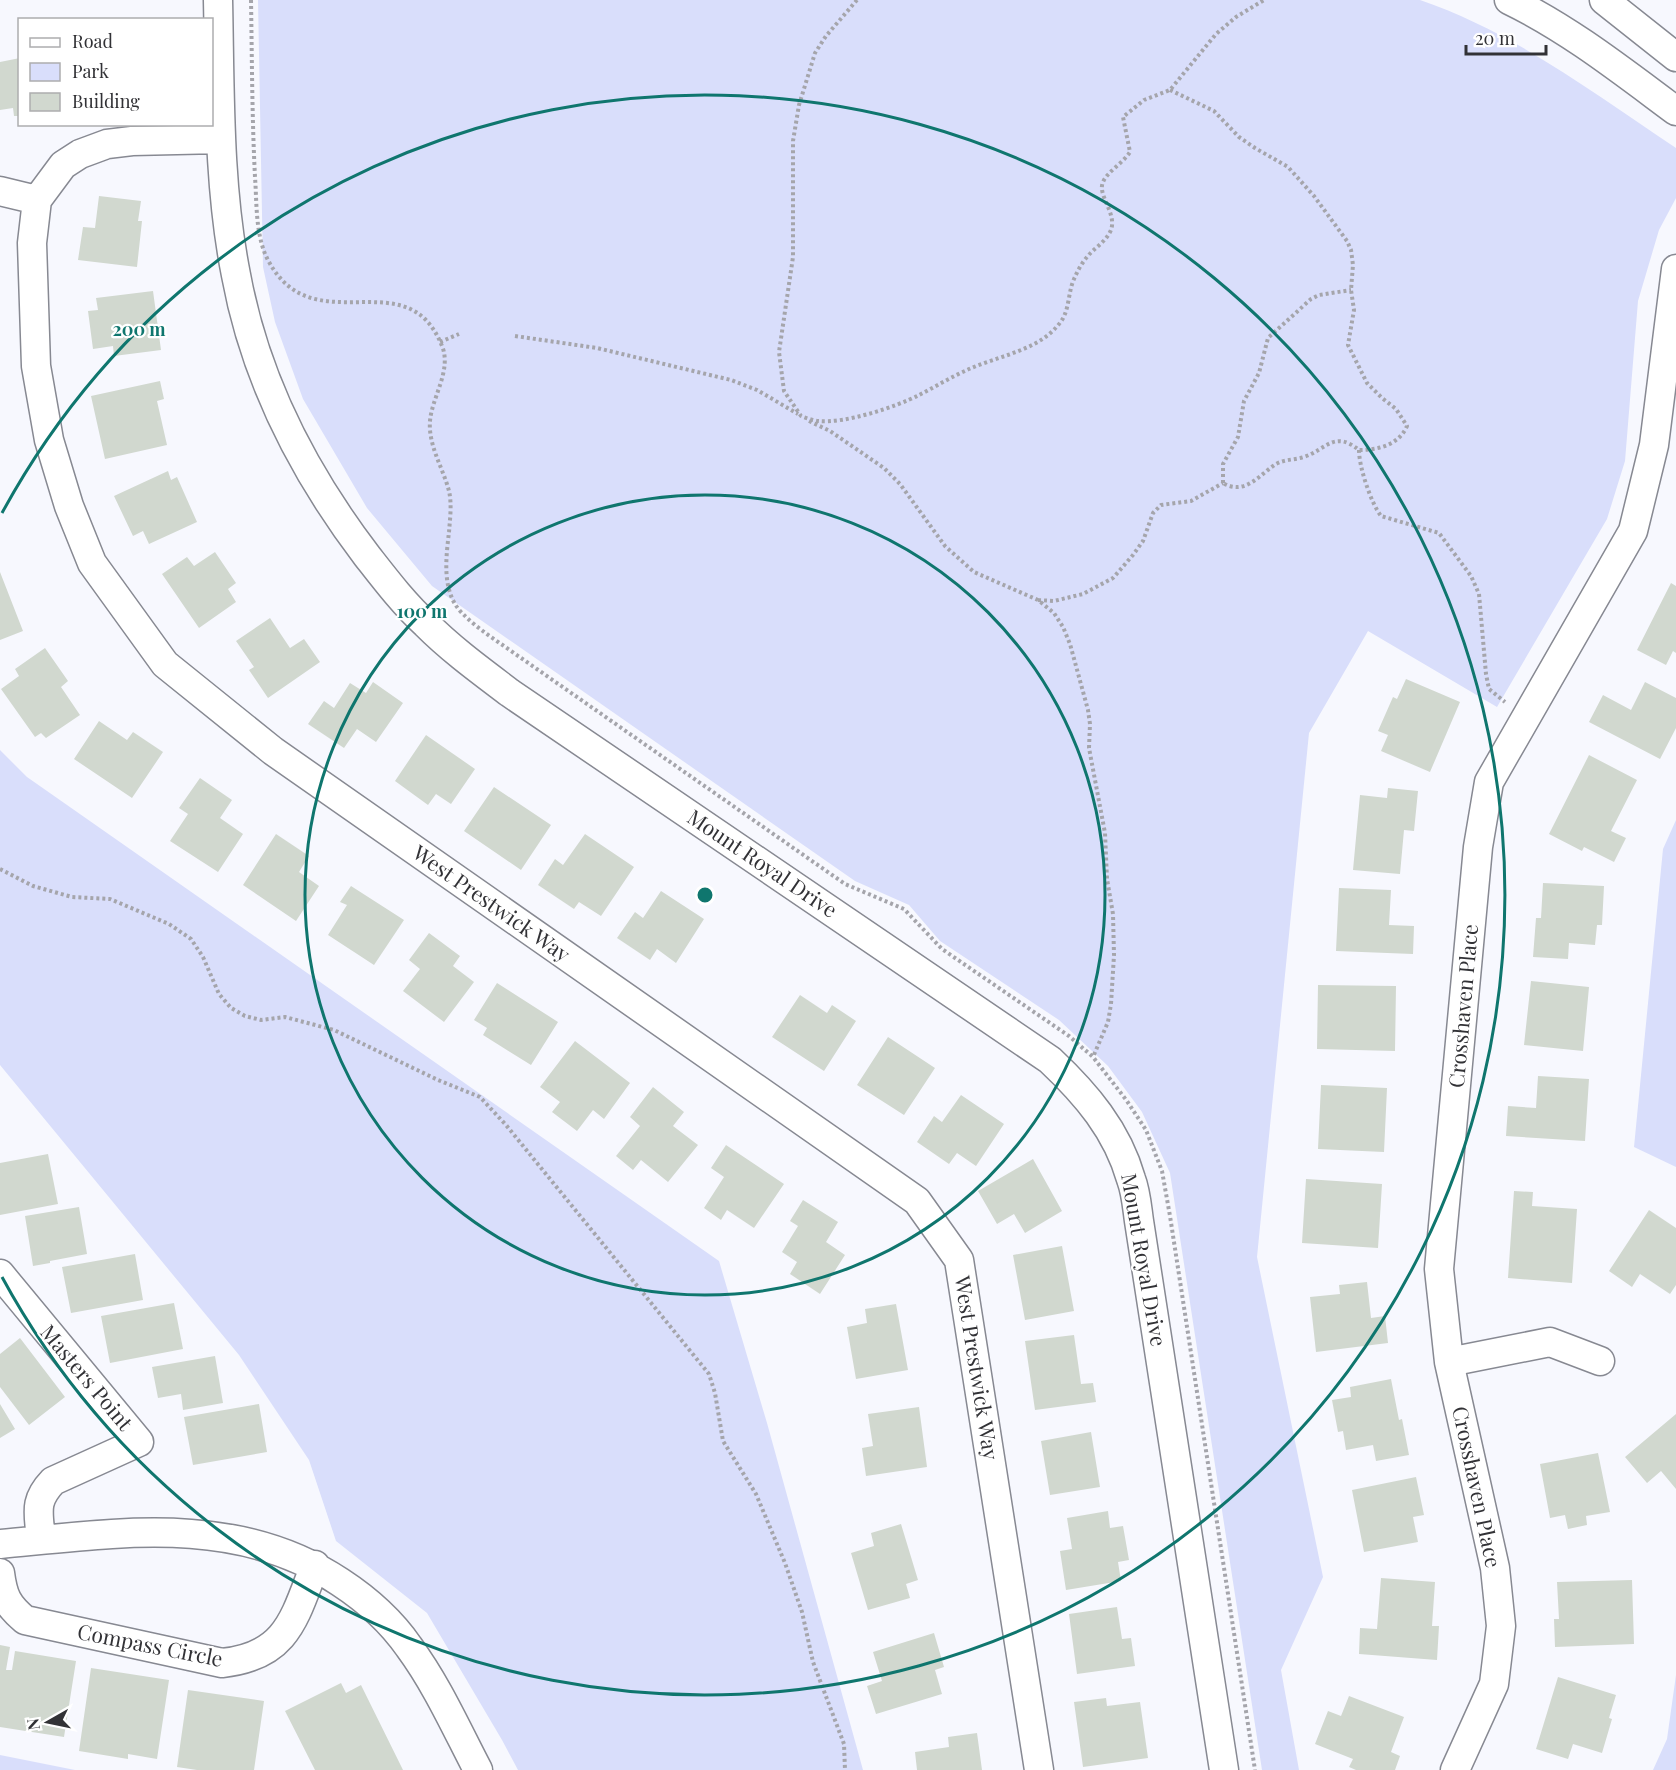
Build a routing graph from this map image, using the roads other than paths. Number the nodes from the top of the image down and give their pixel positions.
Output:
1 (218, 0) edge
2 (1509, 0) edge
3 (1604, 0) edge
4 (1676, 57) edge
5 (1676, 111) edge
6 (222, 139) junction
7 (0, 190) edge
8 (37, 201) junction
9 (1676, 269) edge
10 (5, 1292) edge
11 (1600, 1361) dead end
12 (1449, 1362) junction
13 (41, 1540) junction
14 (0, 1544) edge
15 (315, 1565) junction
16 (0, 1574) edge
17 (478, 1770) edge
18 (1039, 1770) edge
19 (1224, 1770) edge
20 (1455, 1770) edge

1 - 6 street, Mount Royal Drive
2 - 5 street
3 - 4 street
6 - 8 street, West Prestwick Way
6 - 19 street, Mount Royal Drive
7 - 8 street
8 - 18 street, West Prestwick Way
9 - 12 street, Crosshaven Place
10 - 13 street, Masters Point
11 - 12 street
12 - 20 street, Crosshaven Place
13 - 14 street
13 - 15 street
15 - 16 street, Compass Circle
15 - 17 street

